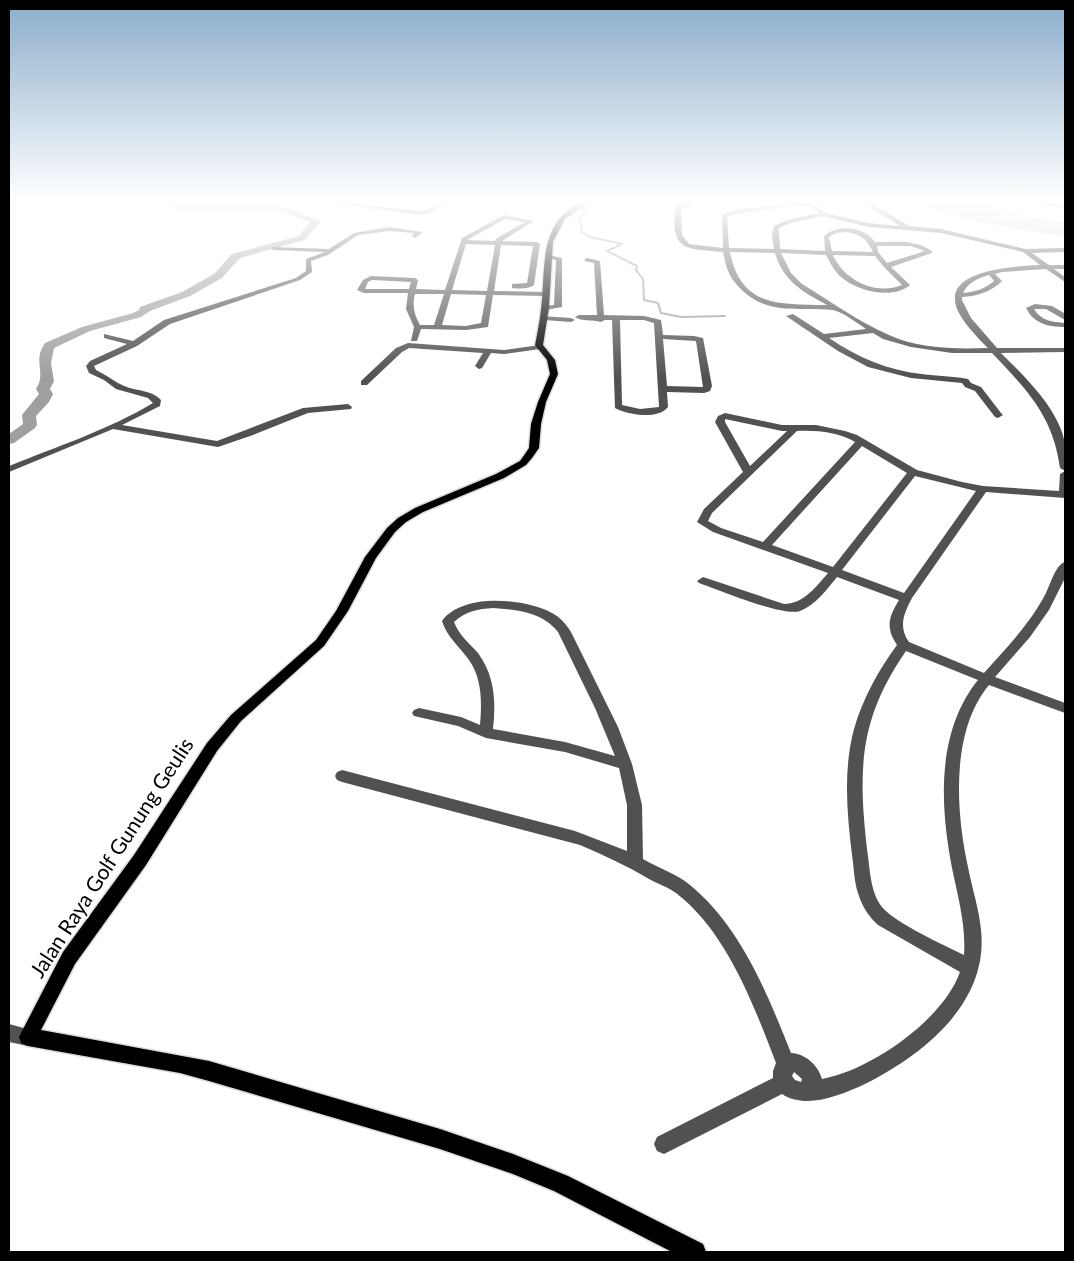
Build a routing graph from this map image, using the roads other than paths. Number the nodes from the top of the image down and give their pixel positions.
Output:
1 (308, 261) edge
2 (457, 261) edge
3 (494, 261) edge
4 (534, 261) edge
5 (548, 261) edge
6 (595, 261) edge
7 (728, 261) edge
8 (781, 261) edge
9 (833, 261) edge
10 (882, 261) edge
11 (902, 261) edge
12 (1039, 261) edge
13 (886, 266) junction
14 (1065, 266) edge
15 (1048, 267) junction
16 (991, 273) junction
17 (1065, 280) edge
18 (551, 285) junction
19 (489, 290) junction
20 (413, 291) junction
21 (448, 292) junction
22 (958, 295) junction
23 (840, 308) junction
24 (546, 315) junction
25 (790, 316) dead end
26 (1065, 318) edge
27 (600, 319) junction
28 (616, 319) junction
29 (1065, 325) edge
30 (418, 327) junction
31 (437, 328) junction
32 (875, 330) junction
33 (107, 336) dead end
34 (660, 337) junction
35 (822, 337) junction
36 (414, 339) dead end
37 (134, 344) junction
38 (540, 347) junction
39 (1065, 350) edge
40 (488, 351) junction
41 (997, 351) junction
42 (479, 366) dead end
43 (364, 382) dead end
44 (663, 389) junction
45 (348, 407) dead end
46 (998, 415) dead end
47 (112, 426) junction
48 (794, 429) junction
49 (1061, 431) edge
50 (861, 442) junction
51 (1065, 468) edge
52 (9, 469) edge
53 (748, 471) junction
54 (913, 472) junction
55 (1065, 474) edge
56 (983, 489) junction
57 (1065, 494) edge
58 (765, 546) junction
59 (1065, 565) edge
60 (834, 572) junction
61 (703, 581) dead end
62 (906, 598) junction
63 (904, 645) junction
64 (987, 680) junction
65 (1065, 708) edge
66 (419, 713) dead end
67 (486, 733) junction
68 (625, 764) junction
69 (342, 776) dead end
70 (635, 862) junction
71 (970, 968) junction
72 (18, 1035) edge
73 (785, 1074) junction
74 (664, 1144) dead end
75 (695, 1252) edge

1 - 37 street
2 - 21 street
3 - 19 street
4 - 19 street
5 - 18 main road
6 - 27 street
7 - 23 street
8 - 23 street
9 - 13 street
10 - 13 street
11 - 13 street
12 - 15 street
14 - 15 street
15 - 16 street
15 - 17 street
16 - 22 street
16 - 22 street
18 - 19 street
18 - 24 main road
19 - 21 street
19 - 31 street
20 - 20 street
20 - 21 street
20 - 30 street
21 - 31 street
22 - 41 street
23 - 32 street
24 - 27 street
24 - 38 main road
25 - 35 street
26 - 29 street
27 - 28 street
28 - 34 street
28 - 44 street
30 - 31 street
30 - 36 street
32 - 35 street
32 - 41 street
33 - 37 street
34 - 44 street
34 - 44 street
35 - 46 street
37 - 47 street
38 - 40 street
38 - 72 main road, Jalan Raya Golf Gunung Geulis
39 - 41 street
40 - 42 street
40 - 43 street
41 - 49 street
45 - 47 street
47 - 52 street
48 - 50 street
48 - 53 street
48 - 53 street
49 - 51 street
50 - 54 street
50 - 58 street
53 - 58 street
54 - 56 street
54 - 60 street
55 - 57 street
56 - 57 street
56 - 62 street
58 - 60 street
59 - 64 street
60 - 61 street
60 - 62 street
62 - 63 street
63 - 64 street
63 - 71 street
64 - 65 street
64 - 71 street
66 - 67 street
67 - 68 street
67 - 68 street
68 - 70 street
69 - 70 street
70 - 73 street
71 - 73 street
72 - 75 main road, Jalan Raya Golf Gunung Geulis
73 - 74 street

